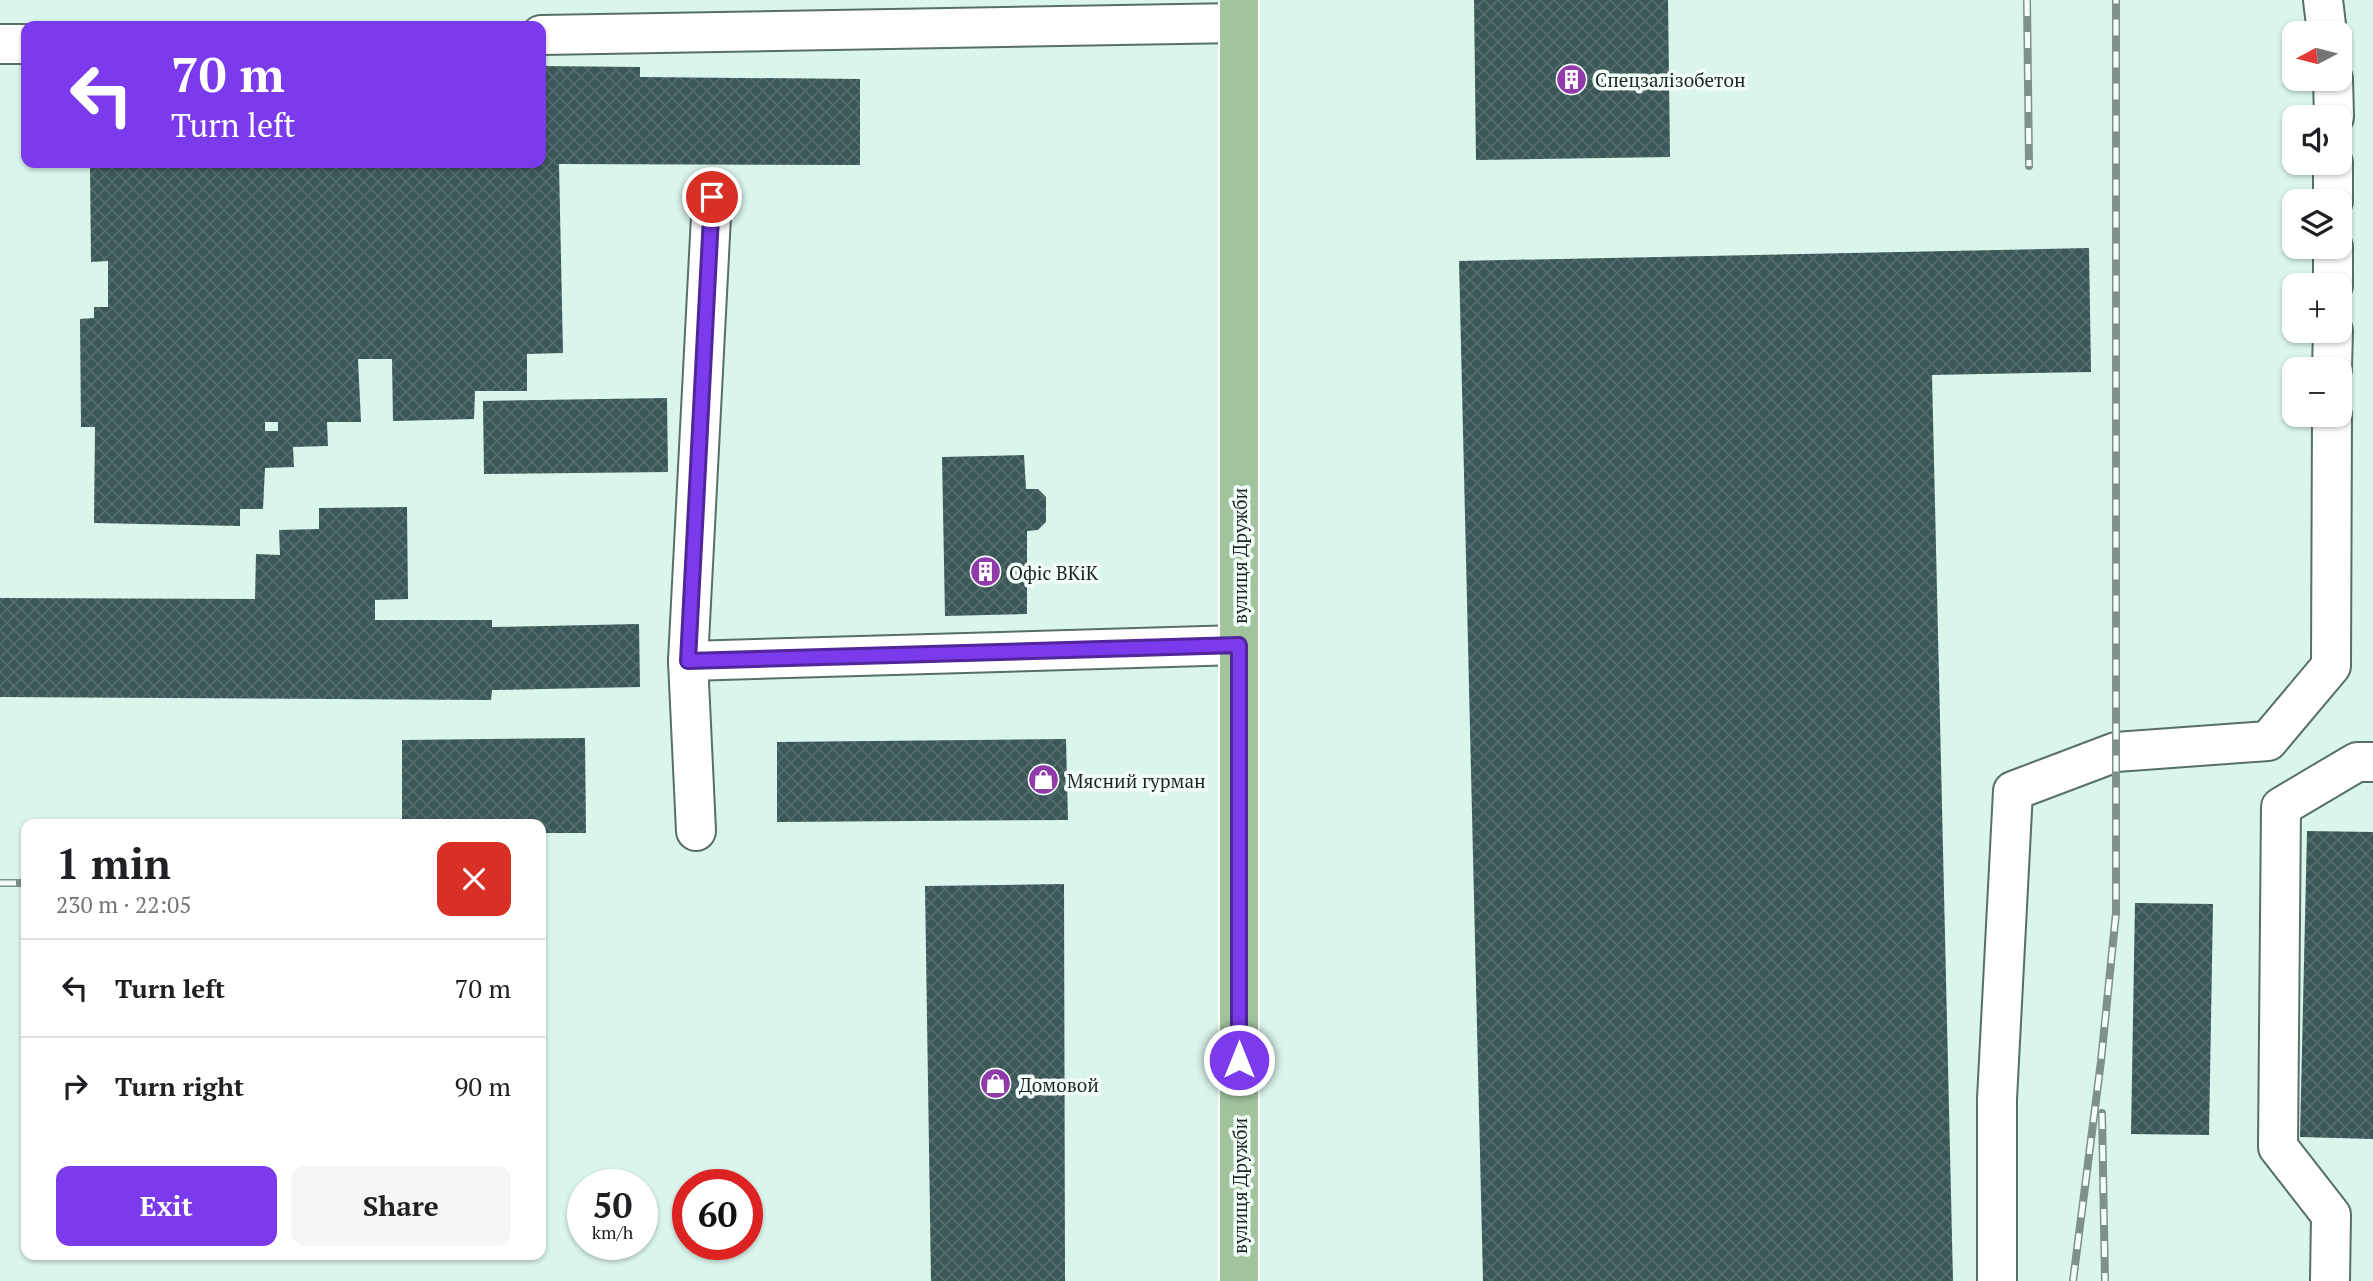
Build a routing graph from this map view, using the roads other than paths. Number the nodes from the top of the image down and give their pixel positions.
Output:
1 (2323, 0) edge
2 (1239, 12) edge
3 (2326, 21) edge
4 (546, 35) edge
5 (0, 44) edge
6 (21, 44) edge
7 (712, 197) dead end
8 (2332, 427) edge
9 (1239, 645) junction
10 (688, 661) junction
11 (2373, 762) edge
12 (696, 831) dead end
13 (1239, 1281) edge
14 (1997, 1281) edge
15 (2330, 1281) edge

1 - 3 street
2 - 4 street
2 - 9 main road, вулиця Дружби
5 - 6 street
7 - 10 street
8 - 14 street
9 - 10 street
9 - 13 main road, вулиця Дружби
10 - 12 street
11 - 15 street

